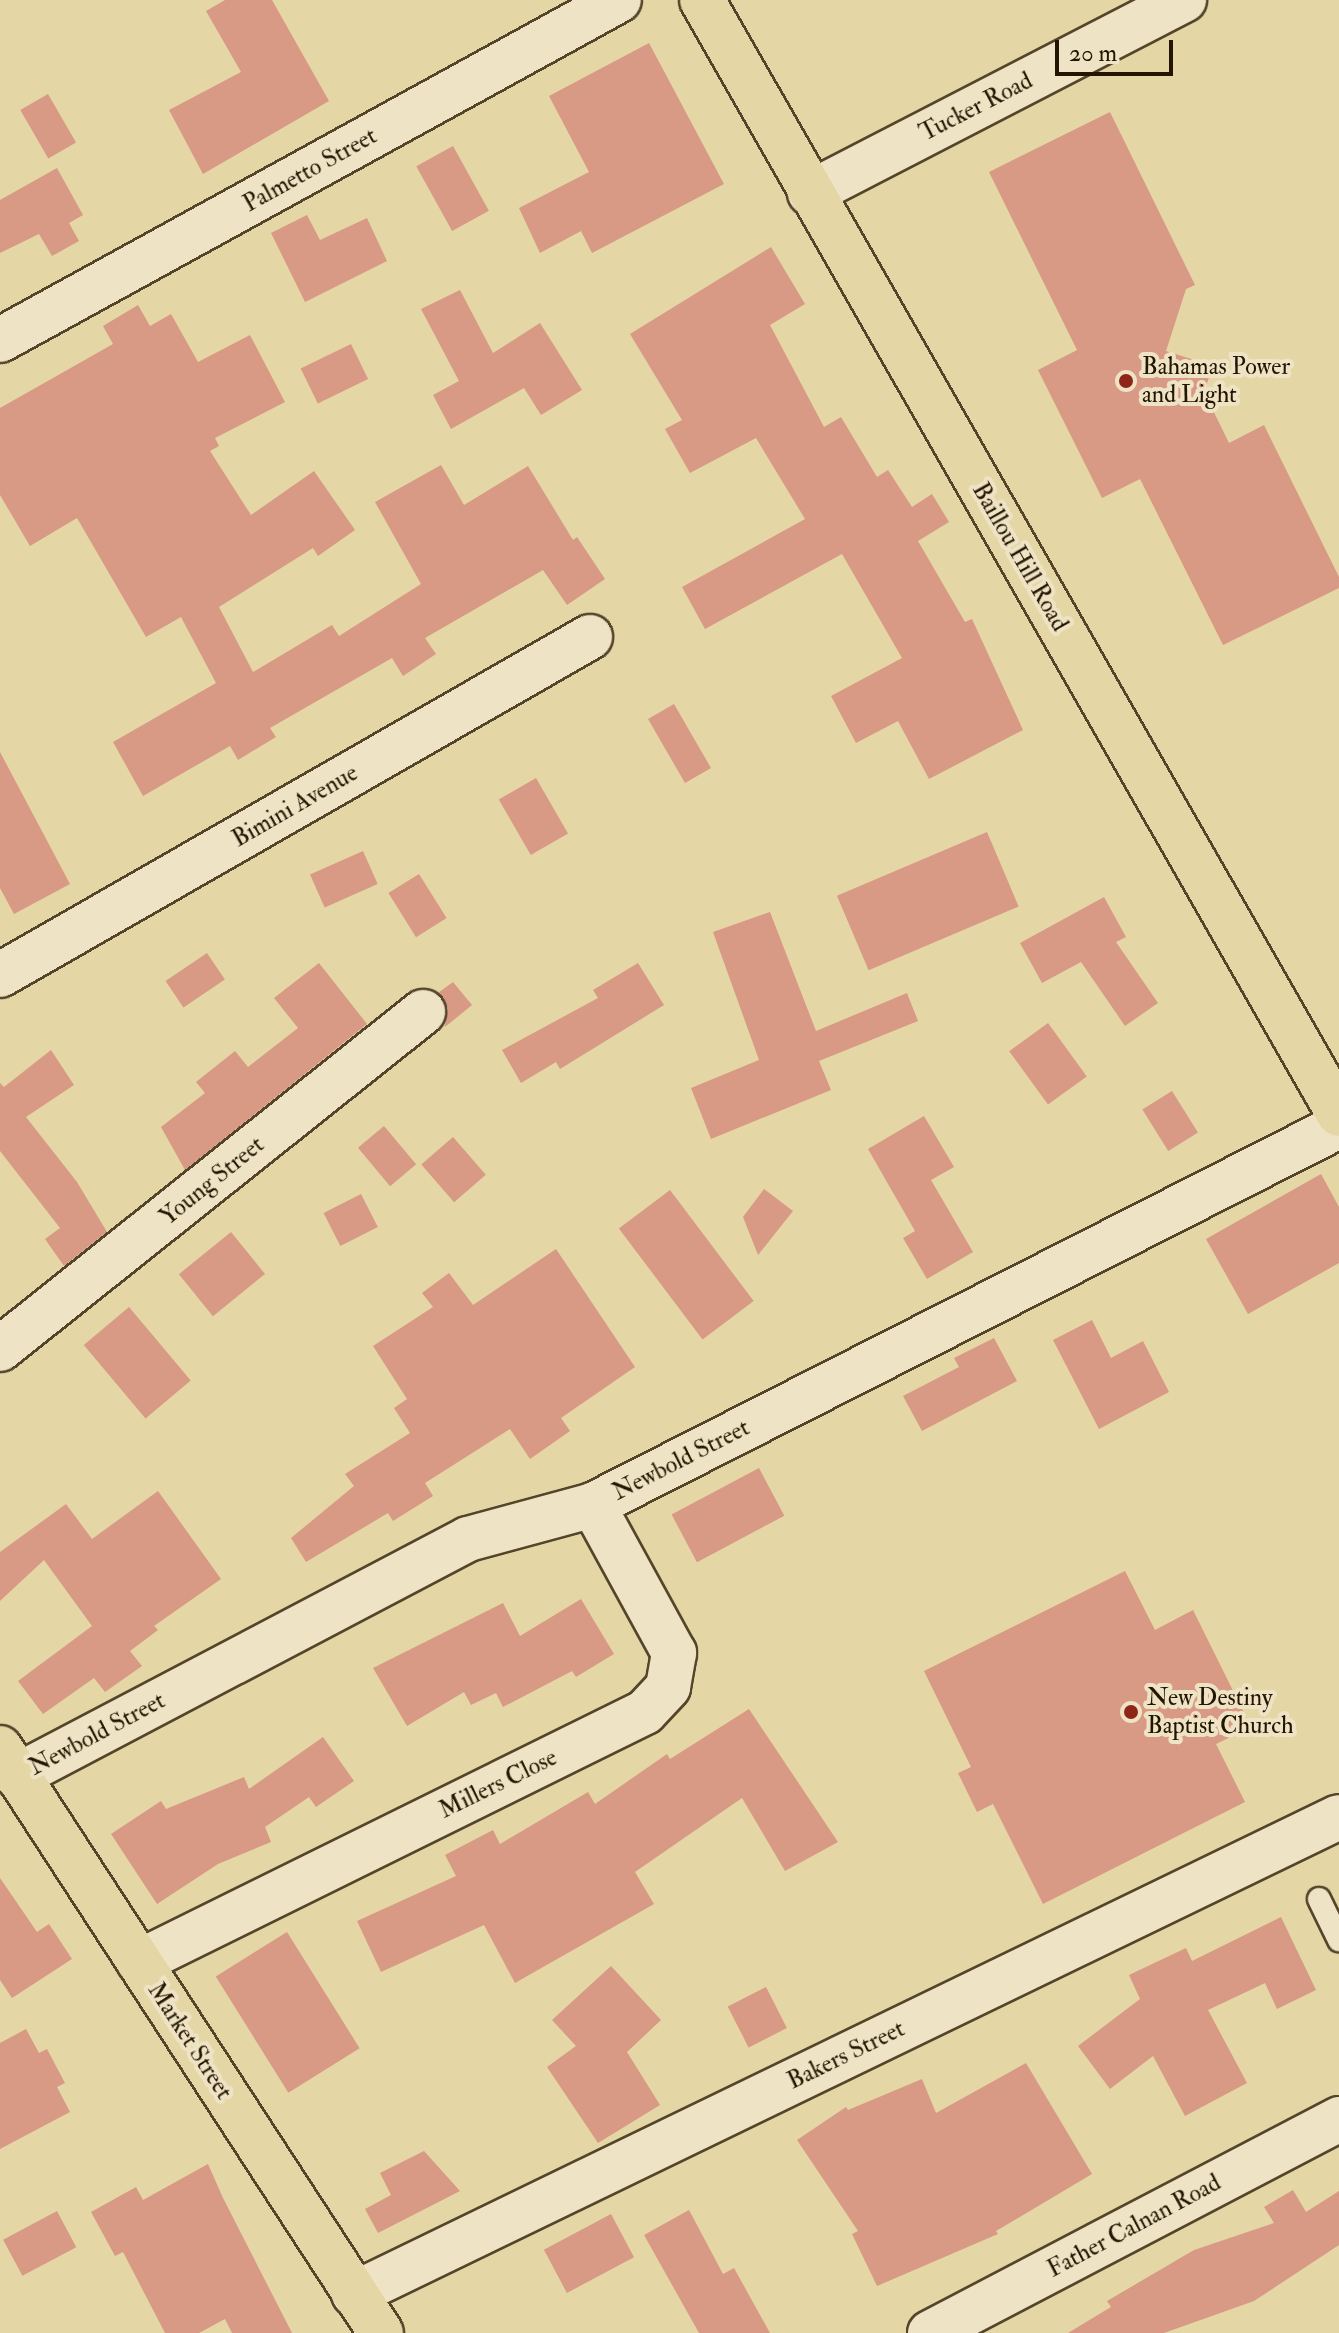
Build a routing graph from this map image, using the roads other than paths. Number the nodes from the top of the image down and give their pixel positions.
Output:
1 (619, 0) edge
2 (702, 0) edge
3 (1184, 0) edge
4 (810, 193) junction
5 (0, 340) edge
6 (590, 637) dead end
7 (0, 975) edge
8 (423, 1012) dead end
9 (1339, 1114) edge
10 (1339, 1126) edge
11 (0, 1349) edge
12 (593, 1505) junction
13 (9, 1762) edge
14 (1339, 1817) edge
15 (1319, 1899) dead end
16 (1339, 1940) edge
17 (139, 1962) junction
18 (1339, 2119) edge
19 (354, 2294) junction
20 (381, 2333) edge
21 (930, 2333) edge

1 - 5 street, Palmetto Street
2 - 4 main road, Baillou Hill Road
3 - 4 street, Tucker Road
4 - 9 main road, Baillou Hill Road
6 - 7 street, Bimini Avenue
8 - 11 street, Young Street
10 - 12 street, Newbold Street
12 - 13 street, Newbold Street
12 - 17 street, Millers Close
13 - 17 main road, Market Street
14 - 19 street, Bakers Street
15 - 16 lane
17 - 19 main road, Market Street
18 - 21 street, Father Calnan Road
19 - 20 main road, Market Street

